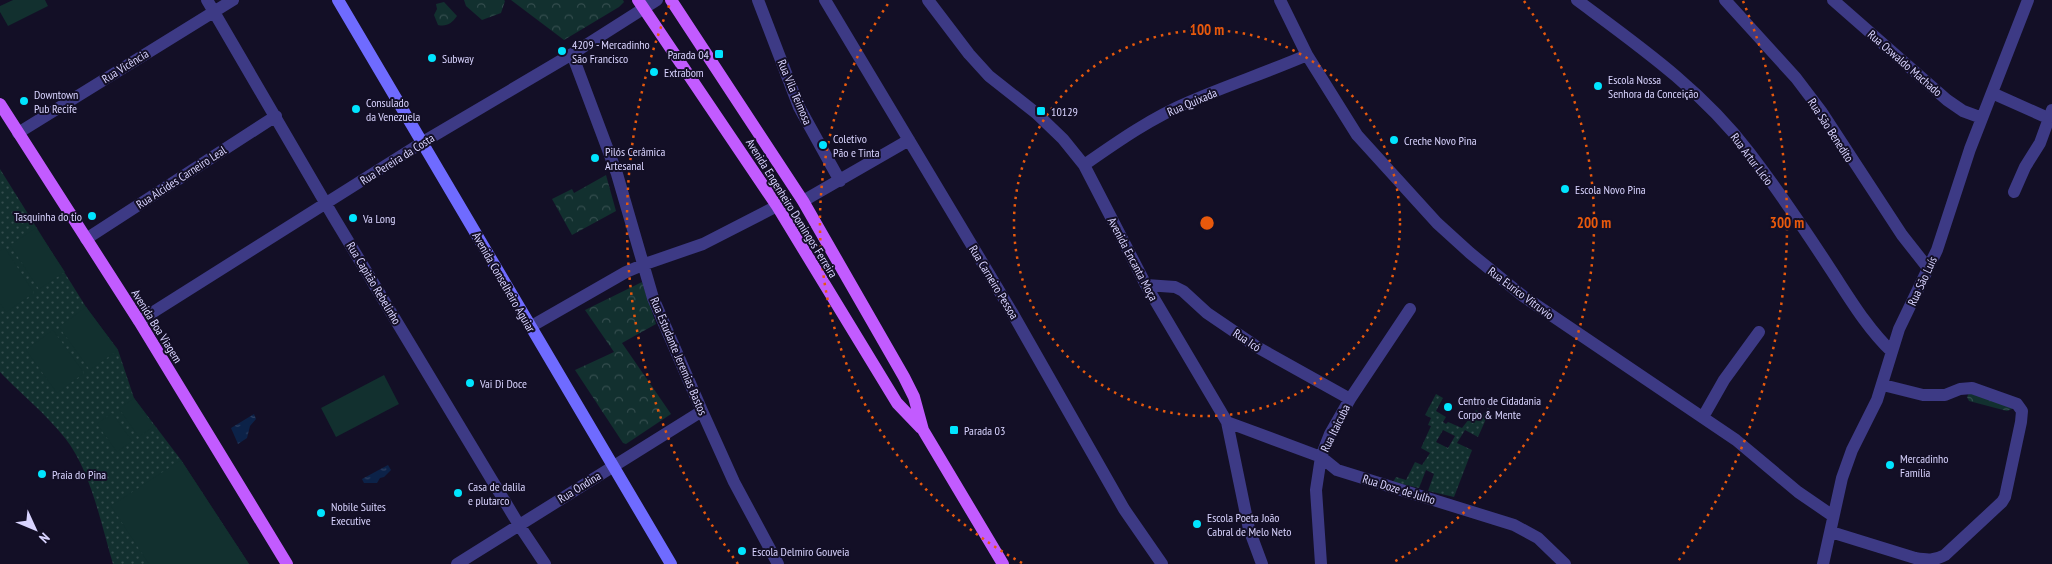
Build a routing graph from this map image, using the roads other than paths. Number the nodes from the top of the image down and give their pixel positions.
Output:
1 (207, 0) edge
2 (233, 0) edge
3 (338, 0) edge
4 (657, 0) edge
5 (671, 0) edge
6 (758, 0) edge
7 (825, 0) edge
8 (928, 0) edge
9 (1280, 0) edge
10 (1577, 0) edge
11 (1725, 0) edge
12 (1833, 0) edge
13 (2028, 0) edge
14 (641, 4) edge
15 (214, 12) junction
16 (572, 54) junction
17 (1307, 55) junction
18 (1992, 93) junction
19 (0, 104) edge
20 (2050, 114) edge
21 (276, 116) junction
22 (1982, 118) junction
23 (18, 133) junction
24 (909, 140) junction
25 (423, 142) junction
26 (1084, 165) junction
27 (840, 181) junction
28 (2014, 192) dead end
29 (803, 201) junction
30 (326, 204) junction
31 (777, 206) junction
32 (86, 239) junction
33 (644, 264) junction
34 (1928, 268) junction
35 (1146, 285) junction
36 (1410, 309) dead end
37 (139, 321) junction
38 (530, 327) junction
39 (1759, 332) dead end
40 (1892, 352) junction
41 (1883, 385) junction
42 (1350, 399) junction
43 (702, 411) junction
44 (1703, 417) junction
45 (1227, 422) junction
46 (923, 430) junction
47 (1321, 457) junction
48 (613, 466) junction
49 (1833, 516) junction
50 (519, 525) junction
51 (1831, 532) junction
52 (287, 564) edge
53 (457, 564) edge
54 (545, 564) edge
55 (671, 564) edge
56 (778, 564) edge
57 (1003, 564) edge
58 (1162, 564) edge
59 (1262, 564) edge
60 (1321, 564) edge
61 (1565, 564) edge
62 (1823, 564) edge

1 - 15 street, Rua Capitão Rebelinho
2 - 15 street, Rua Vicência
3 - 25 main road, Avenida Conselheiro Aguiar
4 - 14 street, Rua Pereira da Costa
5 - 29 main road, Avenida Engenheiro Domingos Ferreira
6 - 27 street, Rua Vila Teimosa
7 - 24 street, Rua Carneiro Pessoa
8 - 26 street, Avenida Encanta Moça
9 - 17 street, Rua Eurico Vitruvio
10 - 40 street, Rua Artur Lício
11 - 34 street, Rua São Benedito
12 - 22 street, Rua Oswaldo Machado
13 - 18 street, Rua São Luís
14 - 16 street, Rua Pereira da Costa
14 - 31 main road, Avenida Engenheiro Domingos Ferreira
15 - 21 street, Rua Capitão Rebelinho
15 - 23 street, Rua Vicência
16 - 25 street, Rua Pereira da Costa
16 - 33 street, Rua Estudante Jeremias Bastos
17 - 26 street, Rua Quixada
17 - 44 street, Rua Eurico Vitruvio
18 - 20 street
18 - 22 street, Rua São Luís
19 - 23 main road, Avenida Boa Viagem
20 - 28 street
21 - 30 street, Rua Capitão Rebelinho
21 - 32 street, Rua Alcides Carneiro Leal
22 - 34 street, Rua São Luís
23 - 32 main road, Avenida Boa Viagem
24 - 27 street
24 - 58 street, Rua Carneiro Pessoa
25 - 30 street, Rua Pereira da Costa
25 - 38 main road, Avenida Conselheiro Aguiar
26 - 35 street, Avenida Encanta Moça
27 - 29 street
29 - 46 main road, Avenida Engenheiro Domingos Ferreira
30 - 37 street, Rua Pereira da Costa
30 - 50 street, Rua Capitão Rebelinho
31 - 33 street
31 - 46 main road, Avenida Engenheiro Domingos Ferreira
32 - 37 main road, Avenida Boa Viagem
33 - 38 street
33 - 43 street, Rua Estudante Jeremias Bastos
34 - 40 street, Rua São Luís
35 - 42 street, Rua Icó
35 - 45 street, Avenida Encanta Moça
36 - 42 street, Rua Itaicuba
37 - 52 main road, Avenida Boa Viagem
38 - 48 main road, Avenida Conselheiro Aguiar
39 - 44 street
40 - 41 street, Rua São Luís
41 - 49 street, Rua São Luís
41 - 51 street
42 - 47 street, Rua Itaicuba
43 - 48 street, Rua Ondina
43 - 56 street, Rua Estudante Jeremias Bastos
44 - 49 street, Rua Eurico Vitruvio
45 - 47 street, Rua Doze de Julho
45 - 59 street, Avenida Encanta Moça
46 - 57 main road, Avenida Engenheiro Domingos Ferreira
47 - 60 street, Rua Itaicuba
47 - 61 street, Rua Doze de Julho
48 - 50 street, Rua Ondina
48 - 55 main road, Avenida Conselheiro Aguiar
49 - 51 street, Rua São Luís
50 - 53 street, Rua Ondina
50 - 54 street, Rua Capitão Rebelinho
51 - 62 street, Rua São Luís

